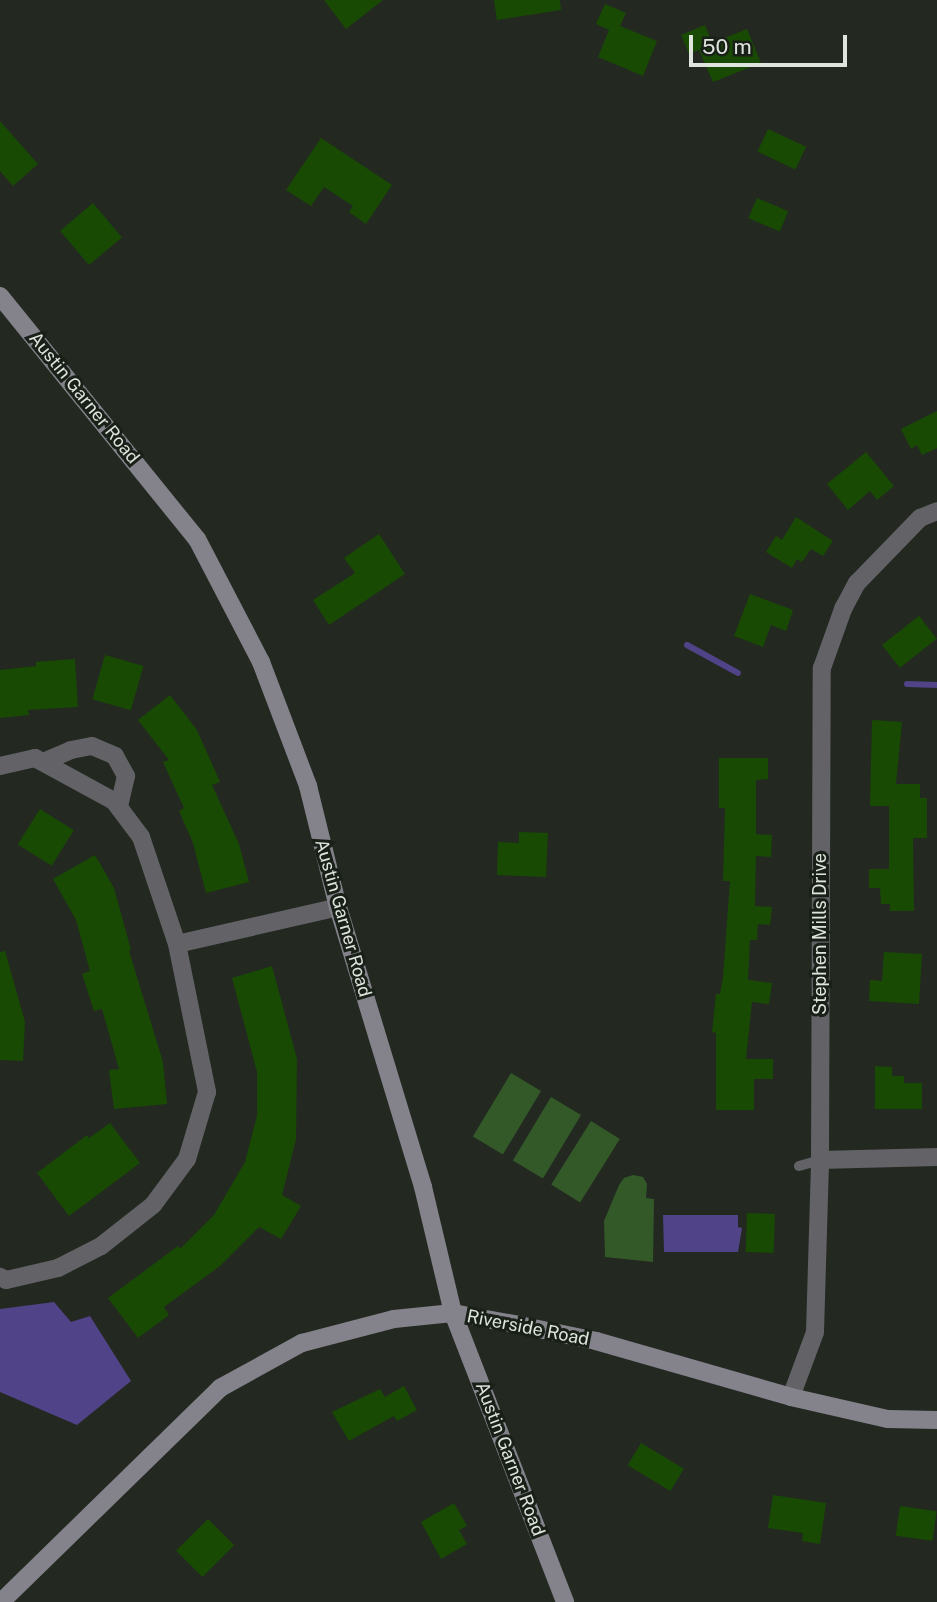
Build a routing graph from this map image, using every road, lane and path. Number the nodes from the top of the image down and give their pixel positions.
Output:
1 (0, 296) edge
2 (937, 511) edge
3 (44, 762) junction
4 (0, 766) edge
5 (118, 807) junction
6 (338, 907) junction
7 (177, 944) junction
8 (937, 1157) edge
9 (820, 1160) junction
10 (799, 1166) dead end
11 (0, 1277) edge
12 (453, 1312) junction
13 (791, 1397) junction
14 (937, 1420) edge
15 (1, 1602) edge
16 (565, 1602) edge

1 - 6 street, Austin Garner Road
2 - 9 street, Stephen Mills Drive
3 - 4 street
3 - 5 street
3 - 5 street
5 - 7 street
6 - 7 street
6 - 12 street, Austin Garner Road
7 - 11 street
8 - 9 street
9 - 10 lane
9 - 13 street, Stephen Mills Drive
12 - 13 street, Riverside Road
12 - 15 street, Riverside Road
12 - 16 street, Austin Garner Road
13 - 14 street, Riverside Road

